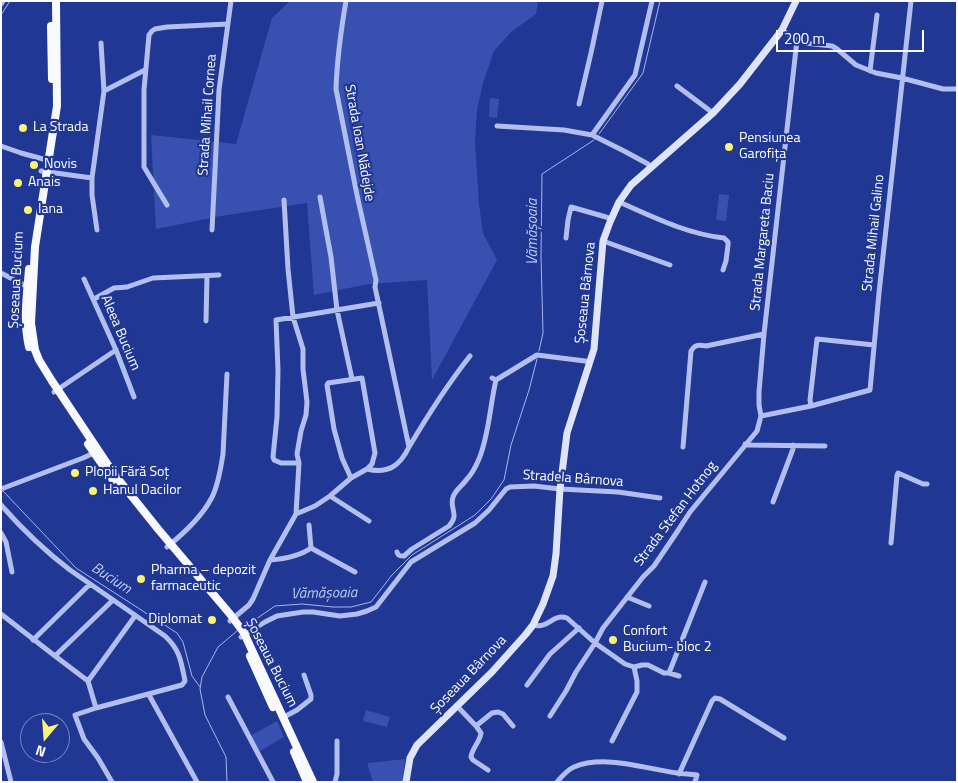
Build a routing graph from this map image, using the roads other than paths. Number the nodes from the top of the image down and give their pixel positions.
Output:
1 (51, 1) edge
2 (56, 1) edge
3 (231, 1) edge
4 (346, 1) edge
5 (602, 1) edge
6 (652, 1) edge
7 (796, 1) edge
8 (910, 1) edge
9 (877, 16) dead end
10 (228, 24) junction
11 (782, 30) junction
12 (797, 40) junction
13 (101, 43) dead end
14 (145, 70) junction
15 (870, 71) junction
16 (902, 78) junction
17 (677, 86) dead end
18 (957, 89) edge
19 (104, 91) junction
20 (579, 104) dead end
21 (712, 113) junction
22 (497, 126) dead end
23 (592, 135) junction
24 (1, 146) edge
25 (43, 159) junction
26 (650, 167) junction
27 (44, 171) junction
28 (92, 178) junction
29 (320, 197) dead end
30 (284, 200) dead end
31 (620, 202) junction
32 (167, 205) dead end
33 (611, 220) junction
34 (97, 230) dead end
35 (212, 230) dead end
36 (566, 238) dead end
37 (603, 241) junction
38 (670, 265) dead end
39 (724, 270) dead end
40 (1, 273) edge
41 (219, 275) dead end
42 (207, 276) junction
43 (84, 279) dead end
44 (30, 285) junction
45 (94, 299) junction
46 (379, 303) junction
47 (337, 310) junction
48 (293, 317) junction
49 (206, 321) dead end
50 (764, 334) junction
51 (874, 346) junction
52 (116, 350) junction
53 (470, 356) dead end
54 (590, 362) junction
55 (227, 374) dead end
56 (352, 379) junction
57 (56, 391) junction
58 (134, 397) dead end
59 (810, 406) junction
60 (761, 416) junction
61 (745, 444) junction
62 (409, 446) junction
63 (792, 446) junction
64 (825, 446) dead end
65 (683, 447) dead end
66 (96, 452) junction
67 (300, 463) junction
68 (367, 469) junction
69 (352, 478) junction
70 (928, 484) dead end
71 (3, 488) edge
72 (560, 489) junction
73 (330, 496) junction
74 (660, 498) dead end
75 (773, 502) dead end
76 (1, 505) edge
77 (296, 514) junction
78 (369, 521) dead end
79 (309, 525) dead end
80 (1, 533) edge
81 (891, 543) dead end
82 (168, 546) junction
83 (311, 548) junction
84 (397, 552) dead end
85 (270, 560) junction
86 (12, 572) dead end
87 (355, 572) dead end
88 (705, 582) dead end
89 (90, 584) junction
90 (627, 597) junction
91 (113, 600) junction
92 (649, 606) dead end
93 (1, 614) edge
94 (135, 616) junction
95 (233, 621) junction
96 (533, 625) junction
97 (579, 628) junction
98 (242, 635) junction
99 (33, 640) junction
100 (595, 643) junction
101 (55, 656) junction
102 (634, 667) junction
103 (669, 673) junction
104 (304, 675) dead end
105 (679, 676) dead end
106 (88, 681) junction
107 (527, 685) dead end
108 (150, 694) junction
109 (228, 697) dead end
110 (457, 706) junction
111 (96, 708) junction
112 (550, 716) dead end
113 (284, 717) junction
114 (476, 726) junction
115 (513, 726) dead end
116 (784, 738) dead end
117 (338, 741) dead end
118 (612, 741) dead end
119 (1, 742) edge
120 (488, 770) dead end
121 (679, 774) junction
122 (11, 782) edge
123 (112, 782) edge
124 (196, 782) edge
125 (273, 782) edge
126 (307, 782) edge
127 (313, 782) edge
128 (335, 782) edge
129 (406, 782) edge
130 (557, 782) edge
131 (695, 782) edge

1 - 25 main road, Șoseaua Bucium
2 - 27 main road, Șoseaua Bucium
3 - 10 street, Strada Mihail Cornea
4 - 46 street, Strada Ioan Nădejde
5 - 20 street
6 - 23 street
7 - 11 main road, Șoseaua Bârnova
8 - 16 street, Strada Mihail Galino
9 - 15 street
10 - 14 street
10 - 35 street, Strada Mihail Cornea
11 - 12 street
11 - 21 main road, Șoseaua Bârnova
12 - 15 street
12 - 50 street, Strada Margareta Baciu
13 - 19 street
14 - 19 street
14 - 32 street
15 - 16 street
16 - 18 street
16 - 51 street, Strada Mihail Galino
17 - 21 street
19 - 28 street
21 - 26 main road, Șoseaua Bârnova
22 - 23 street
23 - 26 street
24 - 25 street
25 - 27 main road, Șoseaua Bucium
26 - 31 main road, Șoseaua Bârnova
27 - 28 street
27 - 44 main road, Șoseaua Bucium
28 - 34 street
29 - 47 street
30 - 48 street
31 - 33 main road, Șoseaua Bârnova
31 - 39 street
33 - 36 street
33 - 37 main road, Șoseaua Bârnova
37 - 38 street
37 - 54 main road, Șoseaua Bârnova
40 - 44 street
41 - 42 street
42 - 45 street
42 - 49 street
43 - 45 street, Aleea Bucium
44 - 57 main road, Șoseaua Bucium
45 - 52 street, Aleea Bucium
46 - 47 street
46 - 62 street, Strada Ioan Nădejde
47 - 48 street
47 - 56 street
48 - 67 street
48 - 67 street
50 - 60 street, Strada Margareta Baciu
50 - 65 street
51 - 59 street, Strada Mihail Galino
51 - 59 street
52 - 57 street
52 - 58 street, Aleea Bucium
53 - 62 street
54 - 72 main road, Șoseaua Bârnova
54 - 84 street
55 - 82 street
56 - 68 street
56 - 69 street
57 - 66 main road, Șoseaua Bucium
59 - 60 street
60 - 61 street, Strada Stefan Hotnog
61 - 63 street
61 - 90 street, Strada Stefan Hotnog
62 - 68 street
63 - 64 street
63 - 75 street
66 - 71 street
66 - 82 main road, Șoseaua Bucium
67 - 77 street
68 - 69 street
69 - 73 street
70 - 81 street
72 - 74 street, Stradela Bârnova
72 - 96 main road, Șoseaua Bârnova
72 - 98 street, Stradela Bârnova
73 - 77 street
73 - 78 street
76 - 89 street
77 - 85 street
79 - 83 street
80 - 86 street
82 - 95 main road, Șoseaua Bucium
83 - 85 street
83 - 87 street
85 - 95 street
88 - 103 street
89 - 91 street
89 - 99 street
90 - 92 street
90 - 100 street, Strada Stefan Hotnog
91 - 94 street
91 - 101 street
93 - 99 street
94 - 106 street
94 - 108 street
95 - 98 main road, Șoseaua Bucium
96 - 97 street
96 - 110 main road, Șoseaua Bârnova
97 - 100 street
97 - 107 street
98 - 113 main road, Șoseaua Bucium
98 - 126 main road, Șoseaua Bucium
99 - 101 street
100 - 102 street
100 - 112 street, Strada Stefan Hotnog
101 - 106 street
102 - 103 street
102 - 118 street
103 - 105 street
104 - 113 street
106 - 111 street
108 - 111 street
108 - 124 street
109 - 125 street
110 - 114 street
110 - 129 main road, Șoseaua Bârnova
111 - 123 street
113 - 127 main road, Șoseaua Bucium
114 - 115 street
114 - 120 street
116 - 121 street
117 - 128 street
119 - 122 street
121 - 130 street
121 - 131 street

